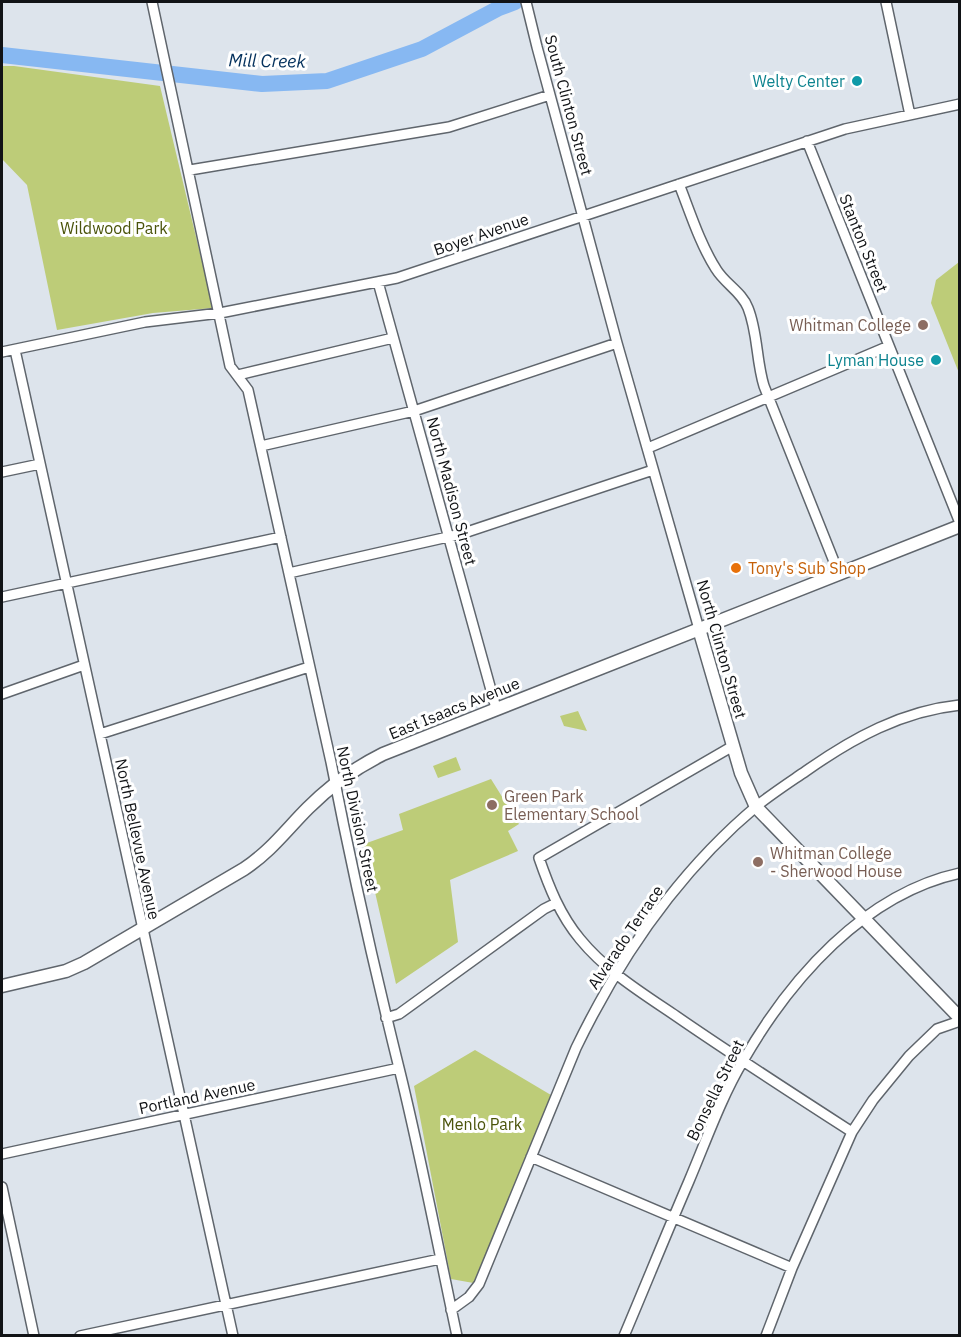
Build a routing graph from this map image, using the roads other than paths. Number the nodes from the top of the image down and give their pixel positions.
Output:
1 (152, 2) edge
2 (886, 2) edge
3 (527, 4) edge
4 (550, 95) junction
5 (960, 104) edge
6 (910, 115) junction
7 (807, 141) junction
8 (190, 170) junction
9 (679, 184) junction
10 (584, 216) junction
11 (378, 282) junction
12 (220, 313) junction
13 (393, 338) junction
14 (617, 343) junction
15 (889, 346) junction
16 (15, 350) junction
17 (2, 352) edge
18 (238, 375) junction
19 (769, 397) junction
20 (414, 411) junction
21 (261, 446) junction
22 (648, 448) junction
23 (40, 464) junction
24 (654, 470) junction
25 (2, 472) edge
26 (960, 524) edge
27 (280, 537) junction
28 (449, 537) junction
29 (289, 573) junction
30 (838, 574) junction
31 (66, 583) junction
32 (2, 597) edge
33 (699, 629) junction
34 (84, 665) junction
35 (309, 667) junction
36 (2, 694) edge
37 (960, 705) edge
38 (496, 708) junction
39 (100, 734) junction
40 (733, 746) junction
41 (335, 784) junction
42 (756, 807) junction
43 (960, 873) edge
44 (556, 903) junction
45 (862, 919) junction
46 (143, 930) junction
47 (616, 975) junction
48 (2, 986) edge
49 (386, 1018) junction
50 (960, 1019) edge
51 (742, 1062) junction
52 (399, 1068) junction
53 (184, 1114) junction
54 (852, 1132) junction
55 (2, 1154) edge
56 (531, 1157) junction
57 (2, 1187) edge
58 (674, 1218) junction
59 (6, 1227) edge
60 (440, 1259) junction
61 (792, 1268) junction
62 (226, 1304) junction
63 (452, 1310) junction
64 (34, 1335) edge
65 (80, 1335) edge
66 (233, 1335) edge
67 (457, 1335) edge
68 (624, 1335) edge
69 (766, 1335) edge

1 - 8 street, North Division Street
2 - 6 street
3 - 4 street, South Clinton Street
4 - 8 street
4 - 10 street, South Clinton Street
5 - 6 street, Boyer Avenue
6 - 7 street, Boyer Avenue
7 - 9 street, Boyer Avenue
7 - 15 street, Stanton Street
8 - 12 street, North Division Street
9 - 10 street, Boyer Avenue
9 - 19 street
10 - 11 street, Boyer Avenue
10 - 14 street, North Clinton Street
11 - 12 street, Boyer Avenue
11 - 13 street, North Madison Street
12 - 16 street, Boyer Avenue
12 - 18 street, North Division Street
13 - 18 street
13 - 20 street, North Madison Street
14 - 20 street
14 - 22 street, North Clinton Street
15 - 19 street
15 - 26 street, Stanton Street
16 - 17 street, Boyer Avenue
16 - 23 street, North Bellevue Avenue
18 - 21 street, North Division Street
19 - 22 street
19 - 30 street
20 - 21 street
20 - 28 street, North Madison Street
21 - 27 street, North Division Street
22 - 24 street, North Clinton Street
23 - 25 street
23 - 31 street, North Bellevue Avenue
24 - 28 street
24 - 33 street, North Clinton Street
26 - 30 main road, East Isaacs Avenue
27 - 29 street, North Division Street
27 - 31 street
28 - 29 street
28 - 38 street, North Madison Street
29 - 35 street, North Division Street
30 - 33 main road, East Isaacs Avenue
31 - 32 street
31 - 34 street, North Bellevue Avenue
33 - 38 main road, East Isaacs Avenue
33 - 40 main road, North Clinton Street
34 - 36 street
34 - 39 street, North Bellevue Avenue
35 - 39 street
35 - 41 street, North Division Street
37 - 42 street, Alvarado Terrace
38 - 41 main road, East Isaacs Avenue
39 - 46 street, North Bellevue Avenue
40 - 42 main road, North Clinton Street
40 - 44 street
41 - 46 main road, East Isaacs Avenue
41 - 49 street, North Division Street
42 - 45 main road, North Clinton Street
42 - 47 street, Alvarado Terrace
43 - 45 street, Bonsella Street
44 - 47 street
44 - 49 street
45 - 50 main road, North Clinton Street
45 - 51 street, Bonsella Street
46 - 48 main road, East Isaacs Avenue
46 - 53 street, North Bellevue Avenue
47 - 51 street
47 - 56 street, Alvarado Terrace
49 - 52 street, North Division Street
50 - 54 street
51 - 54 street
51 - 58 street, Bonsella Street
52 - 53 street, Portland Avenue
52 - 60 street, North Division Street
53 - 55 street, Portland Avenue
53 - 62 street, North Bellevue Avenue
54 - 61 street
56 - 58 street
56 - 63 street, Alvarado Terrace
57 - 59 street
58 - 61 street
58 - 68 street, Bonsella Street
59 - 64 street
60 - 62 street
60 - 63 street, North Division Street
61 - 69 street
62 - 65 street
62 - 66 street, North Bellevue Avenue
63 - 67 street, North Division Street

